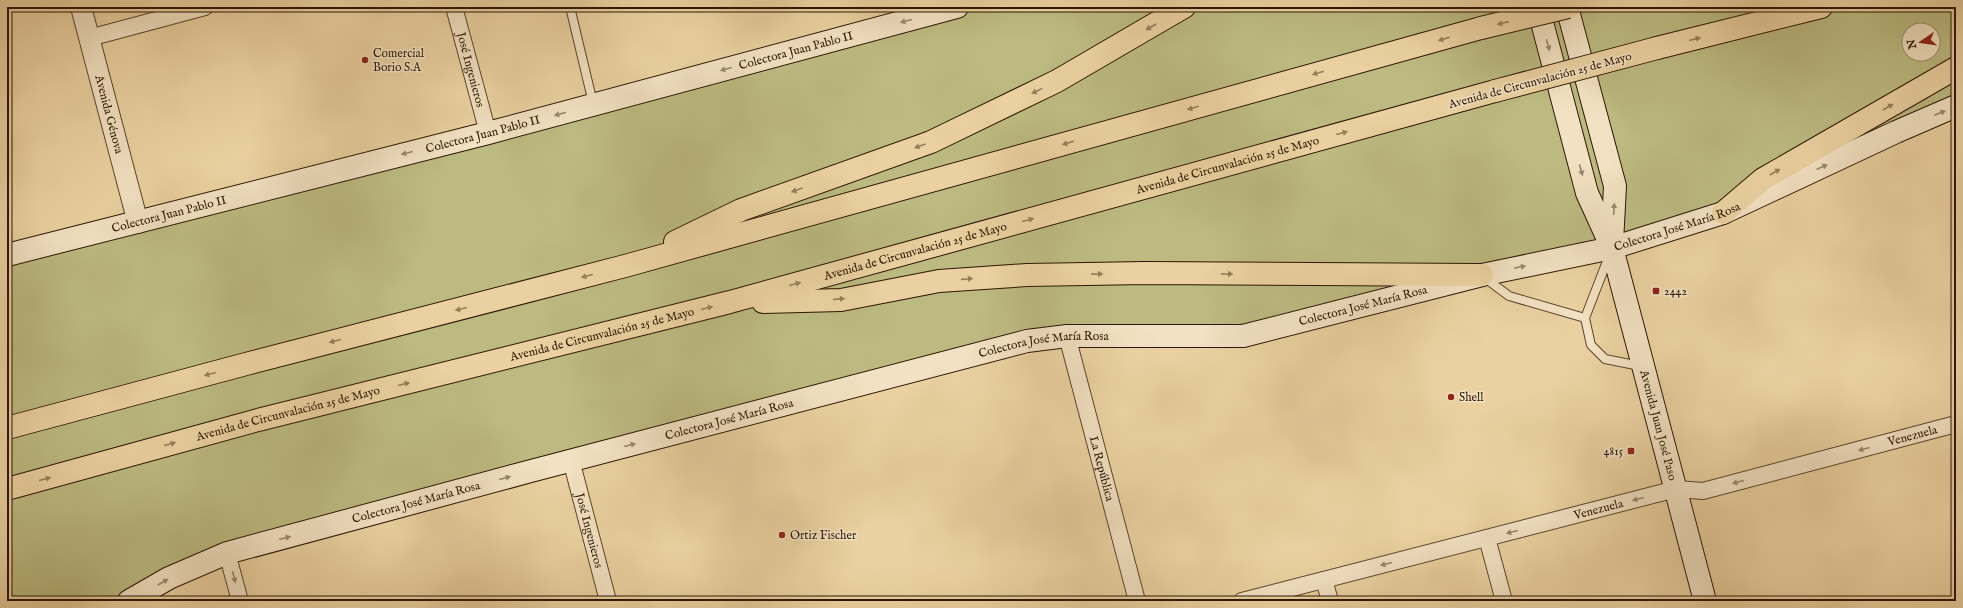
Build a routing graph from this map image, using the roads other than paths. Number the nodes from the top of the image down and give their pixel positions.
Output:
1 (80, 7) edge
2 (205, 7) edge
3 (454, 7) edge
4 (570, 7) edge
5 (957, 7) edge
6 (1184, 7) edge
7 (1538, 7) edge
8 (1568, 7) edge
9 (1821, 7) edge
10 (89, 38) junction
11 (1956, 68) edge
12 (594, 105) junction
13 (1956, 106) edge
14 (488, 133) junction
15 (1723, 213) junction
16 (138, 223) junction
17 (1612, 248) junction
18 (7, 254) edge
19 (625, 266) junction
20 (1482, 275) junction
21 (730, 302) junction
22 (1585, 318) junction
23 (1067, 336) junction
24 (1643, 366) junction
25 (1956, 424) edge
26 (7, 428) edge
27 (571, 460) junction
28 (7, 489) edge
29 (1676, 490) junction
30 (1487, 538) junction
31 (227, 553) junction
32 (1324, 580) junction
33 (129, 601) edge
34 (240, 601) edge
35 (608, 601) edge
36 (1137, 601) edge
37 (1242, 601) edge
38 (1330, 601) edge
39 (1504, 601) edge
40 (1705, 601) edge

1 - 10 street, Avenida Génova
2 - 10 street
3 - 14 street, José Ingenieros
4 - 12 lane
5 -> 12 main road, Colectora Juan Pablo II
6 -> 19 highway
7 -> 17 main road, Avenida Juan José Paso
17 -> 8 main road, Avenida Juan José Paso
8 -> 19 highway, bridge
21 -> 9 highway, Avenida de Circunvalación 25 de Mayo, bridge
10 - 16 street, Avenida Génova
15 -> 11 highway
12 -> 14 main road, Colectora Juan Pablo II
15 -> 13 main road, Colectora José María Rosa
14 -> 16 main road, Colectora Juan Pablo II
15 - 17 main road, Colectora José María Rosa
16 - 18 main road, Colectora Juan Pablo II
20 -> 17 main road, Colectora José María Rosa
17 - 22 lane
17 - 24 main road, Avenida Juan José Paso
19 -> 26 highway
21 -> 20 highway
20 - 22 lane
20 - 23 main road, Colectora José María Rosa
28 -> 21 highway, Avenida de Circunvalación 25 de Mayo
22 - 24 lane
27 -> 23 main road, Colectora José María Rosa
23 - 36 street, La República
24 - 29 main road, Avenida Juan José Paso
25 -> 29 street, Venezuela
31 -> 27 main road, Colectora José María Rosa
27 - 35 street, José Ingenieros
29 -> 30 street, Venezuela
29 - 40 main road, Avenida Juan José Paso
30 -> 32 street, Venezuela
30 - 39 street
33 -> 31 main road, Colectora José María Rosa
31 -> 34 street
32 - 37 street, Venezuela
32 - 38 street

